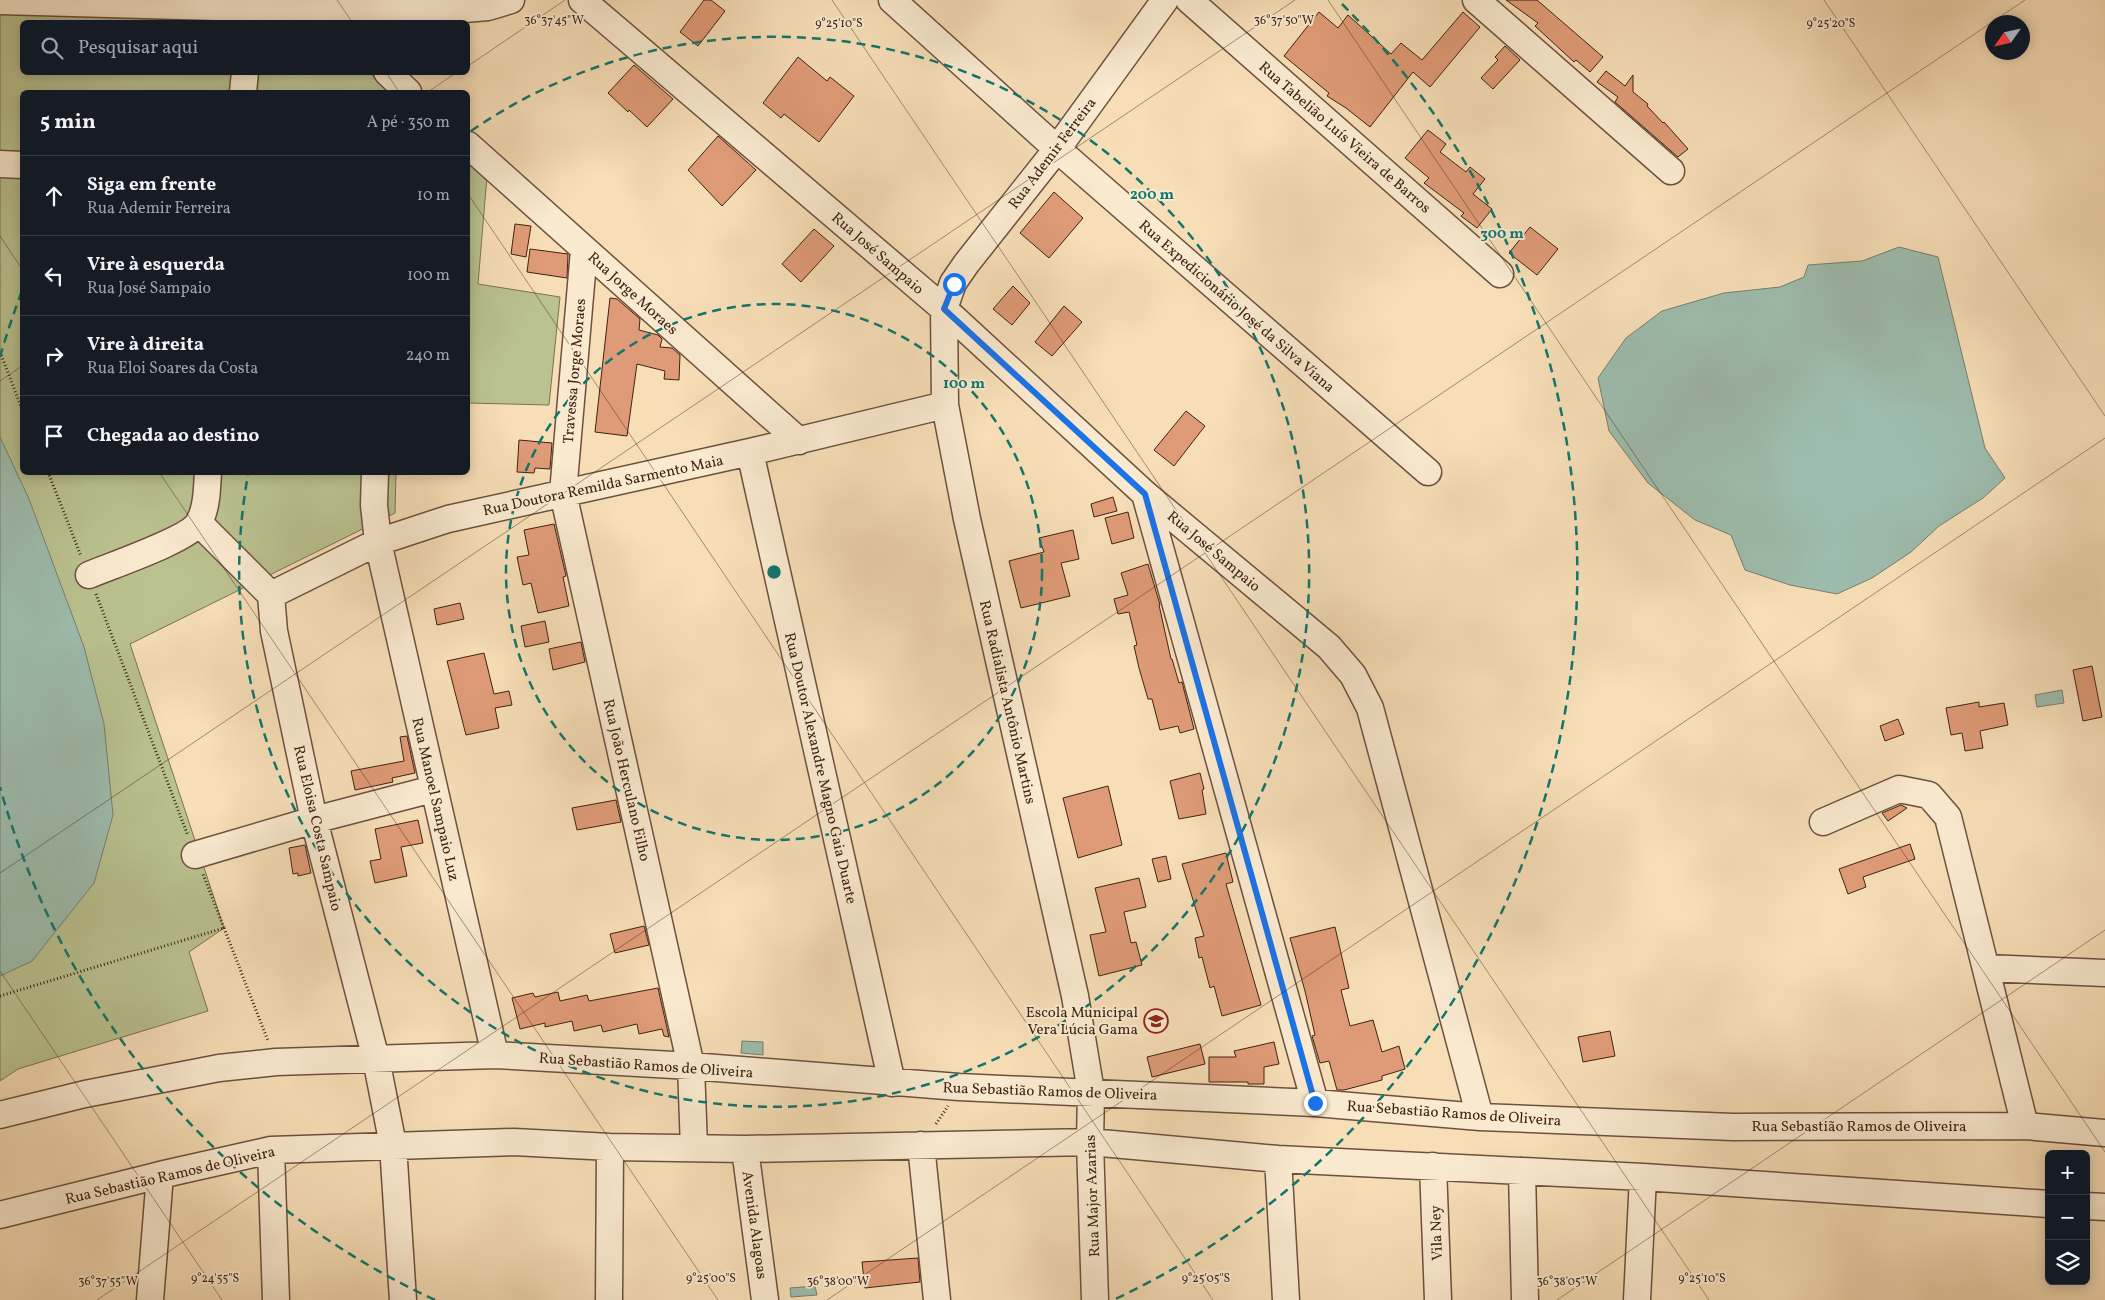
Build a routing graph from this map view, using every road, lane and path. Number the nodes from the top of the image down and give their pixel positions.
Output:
1 (511, 0) edge
2 (582, 0) edge
3 (892, 0) edge
4 (1165, 0) edge
5 (1189, 0) edge
6 (1476, 0) edge
7 (0, 1) edge
8 (252, 15) edge
9 (326, 17) edge
10 (245, 75) edge
11 (389, 75) edge
12 (243, 90) edge
13 (406, 90) edge
14 (470, 148) edge
15 (1057, 149) junction
16 (0, 164) edge
17 (20, 165) edge
18 (1671, 171) dead end
19 (584, 250) junction
20 (1500, 274) dead end
21 (944, 309) junction
22 (0, 352) edge
23 (20, 404) edge
24 (945, 405) junction
25 (799, 441) junction
26 (750, 452) junction
27 (1428, 472) dead end
28 (49, 475) edge
29 (208, 475) edge
30 (375, 475) edge
31 (563, 493) junction
32 (1145, 494) junction
33 (199, 523) junction
34 (378, 542) junction
35 (89, 575) junction
36 (271, 595) junction
37 (433, 789) junction
38 (314, 820) junction
39 (1822, 822) dead end
40 (195, 855) junction
41 (224, 928) junction
42 (1986, 968) junction
43 (2105, 974) edge
44 (0, 996) edge
45 (495, 1055) junction
46 (376, 1059) junction
47 (276, 1062) junction
48 (691, 1066) junction
49 (892, 1083) junction
50 (959, 1088) junction
51 (1091, 1092) junction
52 (1315, 1103) junction
53 (0, 1115) edge
54 (1480, 1117) junction
55 (2025, 1126) junction
56 (2105, 1133) edge
57 (1090, 1142) junction
58 (393, 1145) junction
59 (921, 1145) junction
60 (610, 1147) junction
61 (694, 1148) junction
62 (745, 1149) junction
63 (271, 1150) junction
64 (1278, 1159) junction
65 (1433, 1166) junction
66 (1522, 1171) junction
67 (160, 1174) junction
68 (1643, 1177) junction
69 (2045, 1204) edge
70 (2090, 1206) edge
71 (2105, 1207) edge
72 (0, 1215) edge
73 (150, 1300) edge
74 (276, 1300) edge
75 (403, 1300) edge
76 (609, 1300) edge
77 (766, 1300) edge
78 (937, 1300) edge
79 (1096, 1300) edge
80 (1286, 1300) edge
81 (1438, 1300) edge
82 (1525, 1300) edge
83 (1637, 1300) edge

1 - 9 street
2 - 21 street, Rua José Sampaio
3 - 15 street, Rua Expedicionário José da Silva Viana
4 - 15 street, Rua Ademir Ferreira
5 - 20 street, Rua Tabelião Luís Vieira de Barros
6 - 18 street
7 - 8 street
8 - 9 street
10 - 12 street
11 - 13 street
14 - 19 street, Rua Jorge Moraes
15 - 21 street, Rua Ademir Ferreira
15 - 27 street, Rua Expedicionário José da Silva Viana
16 - 17 street
19 - 25 street, Rua Jorge Moraes
19 - 31 street, Travessa Jorge Moraes
21 - 24 street, Rua Radialista Antônio Martins
21 - 32 street, Rua José Sampaio
22 - 23 path
24 - 25 street, Rua Doutora Remilda Sarmento Maia
24 - 51 street, Rua Radialista Antônio Martins
25 - 26 street, Rua Doutora Remilda Sarmento Maia
26 - 31 street, Rua Doutora Remilda Sarmento Maia
26 - 49 street, Rua Doutor Alexandre Magno Gaia Duarte
28 - 35 path
29 - 33 street
30 - 34 street, Rua Manoel Sampaio Luz
31 - 34 street, Rua Doutora Remilda Sarmento Maia
31 - 48 street, Rua João Herculano Filho
32 - 52 street
32 - 54 street, Rua José Sampaio
33 - 35 street
33 - 36 street
34 - 36 street, Rua Doutora Remilda Sarmento Maia
34 - 37 street, Rua Manoel Sampaio Luz
35 - 40 path
36 - 38 street, Rua Eloisa Costa Sampaio
37 - 38 street
37 - 45 street, Rua Manoel Sampaio Luz
38 - 40 street
38 - 46 street, Rua Eloisa Costa Sampaio
39 - 42 street
40 - 41 path
41 - 44 path
41 - 47 path
42 - 43 street
42 - 55 street
45 - 46 street, Rua Sebastião Ramos de Oliveira
45 - 48 street, Rua Sebastião Ramos de Oliveira
46 - 47 street, Rua Sebastião Ramos de Oliveira
46 - 58 street, Rua Eloisa Costa Sampaio
47 - 53 street, Rua Sebastião Ramos de Oliveira
48 - 49 street, Rua Sebastião Ramos de Oliveira
48 - 61 street, Rua João Herculano Filho
49 - 50 street, Rua Sebastião Ramos de Oliveira
50 - 51 street, Rua Sebastião Ramos de Oliveira
50 - 59 path
51 - 52 street, Rua Sebastião Ramos de Oliveira
51 - 57 street, Rua Major Azarias
52 - 54 street, Rua Sebastião Ramos de Oliveira
54 - 55 street, Rua Sebastião Ramos de Oliveira
55 - 56 street, Rua Sebastião Ramos de Oliveira
57 - 59 street, Rua Sebastião Ramos de Oliveira
57 - 64 street, Rua Sebastião Ramos de Oliveira
57 - 79 street, Rua Major Azarias
58 - 60 street, Rua Sebastião Ramos de Oliveira
58 - 63 street, Rua Sebastião Ramos de Oliveira
58 - 75 street, Rua Eloisa Costa Sampaio
59 - 62 street, Rua Sebastião Ramos de Oliveira
59 - 78 street
60 - 61 street, Rua Sebastião Ramos de Oliveira
60 - 76 street
61 - 62 street, Rua Sebastião Ramos de Oliveira
62 - 77 street, Avenida Alagoas
63 - 67 street, Rua Sebastião Ramos de Oliveira
63 - 74 street
64 - 65 street, Rua Sebastião Ramos de Oliveira
64 - 80 street
65 - 66 street, Rua Sebastião Ramos de Oliveira
65 - 81 street, Vila Ney
66 - 68 street, Rua Sebastião Ramos de Oliveira
66 - 82 street
67 - 72 street, Rua Sebastião Ramos de Oliveira
67 - 73 street
68 - 69 street, Rua Sebastião Ramos de Oliveira
68 - 83 street
70 - 71 street

